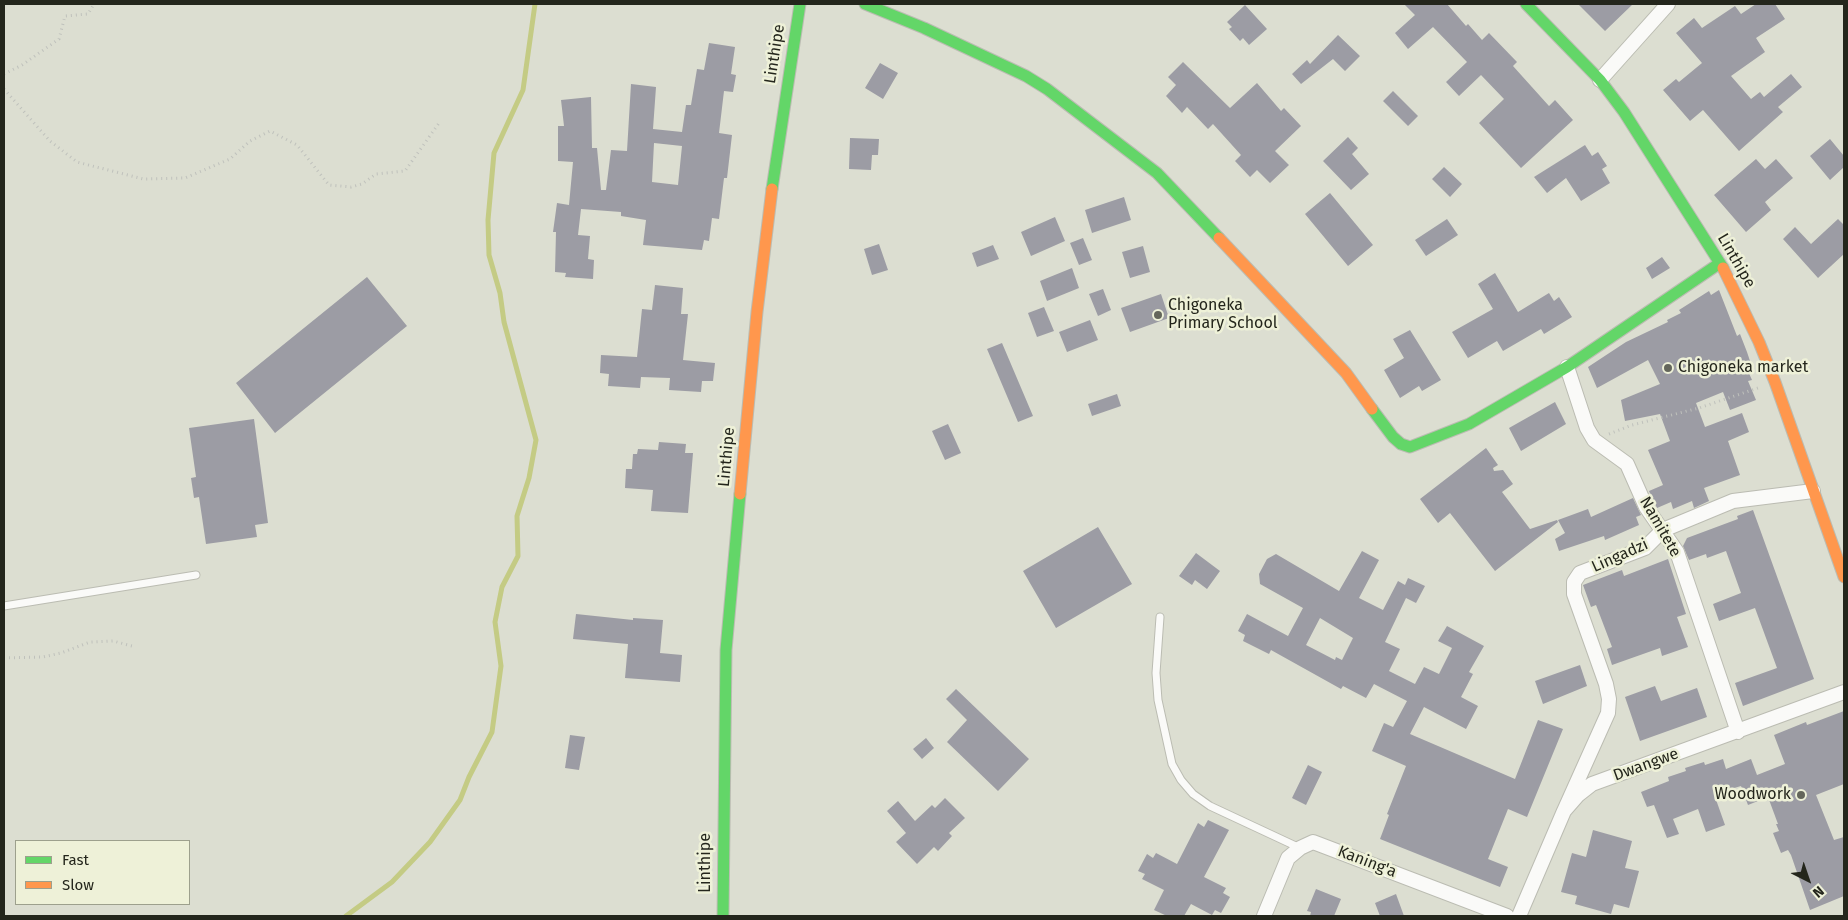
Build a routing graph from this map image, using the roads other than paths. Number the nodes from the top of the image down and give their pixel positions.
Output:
1 (800, 4) edge
2 (865, 4) edge
3 (1526, 4) edge
4 (1668, 4) edge
5 (1600, 80) junction
6 (1720, 263) junction
7 (1567, 367) junction
8 (1813, 491) junction
9 (1663, 530) junction
10 (196, 575) dead end
11 (1844, 577) edge
12 (4, 606) edge
13 (1160, 617) dead end
14 (1844, 692) edge
15 (1738, 732) junction
16 (1564, 811) junction
17 (1300, 848) junction
18 (723, 916) edge
19 (1264, 916) edge
20 (1507, 916) edge
21 (1519, 916) edge

1 - 18 street, Linthipe
2 - 7 street
3 - 5 street, Linthipe
4 - 5 street
5 - 6 street, Linthipe
6 - 7 street
6 - 8 street, Linthipe
7 - 9 street, Namitete
8 - 9 street, Lingadzi
8 - 11 street, Linthipe
9 - 15 street, Namitete
9 - 16 street, Lingadzi
10 - 12 lane
13 - 17 lane
14 - 15 street, Dwangwe
15 - 16 street, Dwangwe
16 - 21 street, Dwangwe
17 - 19 street
17 - 20 street, Kaning'a

